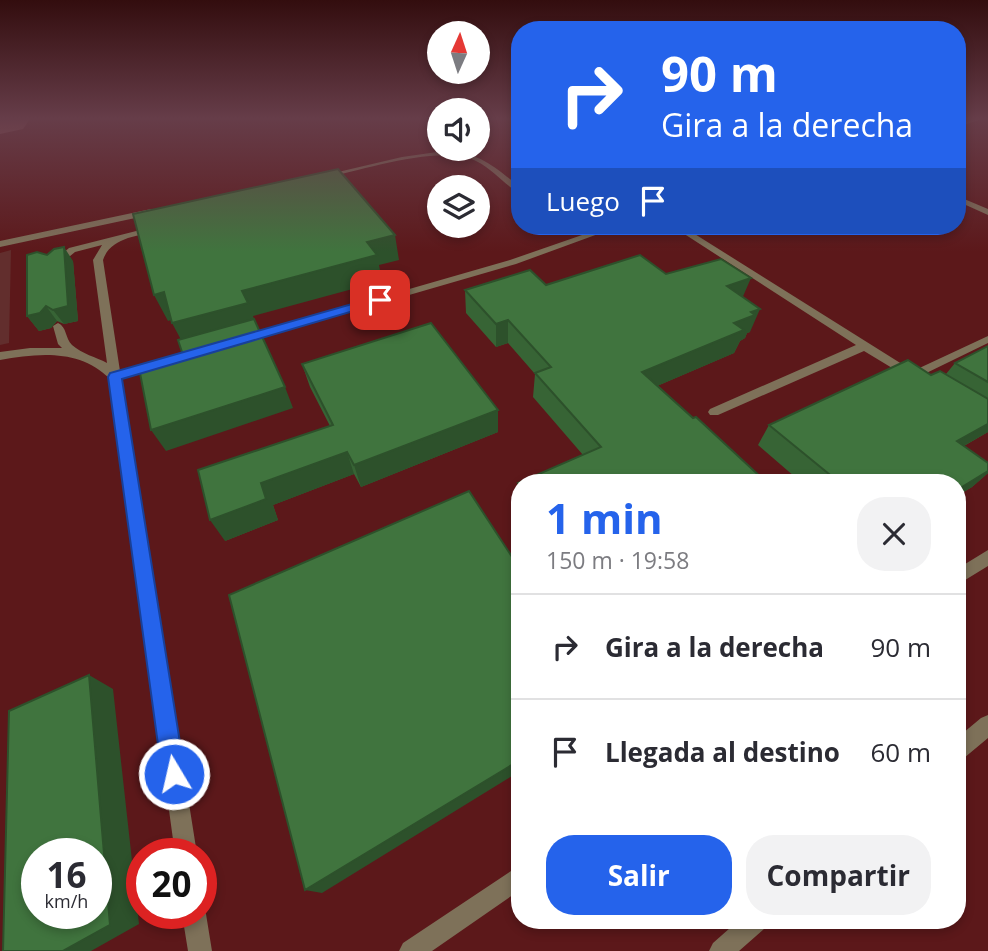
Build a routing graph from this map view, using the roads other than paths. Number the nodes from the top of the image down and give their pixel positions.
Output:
1 (388, 163) edge
2 (484, 163) edge
3 (316, 181) edge
4 (511, 184) edge
5 (966, 202) edge
6 (159, 211) edge
7 (988, 212) edge
8 (170, 226) edge
9 (131, 235) junction
10 (590, 235) edge
11 (690, 235) edge
12 (0, 244) edge
13 (54, 265) edge
14 (58, 326) edge
15 (988, 339) edge
16 (234, 342) edge
17 (865, 346) junction
18 (61, 349) junction
19 (0, 357) edge
20 (168, 361) edge
21 (0, 365) edge
22 (912, 376) junction
23 (115, 377) junction
24 (923, 383) edge
25 (714, 412) dead end
26 (988, 557) edge
27 (966, 572) edge
28 (988, 726) edge
29 (966, 744) edge
30 (184, 838) edge
31 (511, 883) edge
32 (196, 929) edge
33 (747, 929) edge
34 (200, 951) edge
35 (411, 951) edge
36 (721, 951) edge

1 - 3 lane
2 - 4 lane
5 - 7 lane
6 - 12 lane
8 - 9 lane
9 - 13 lane
9 - 23 lane
10 - 16 lane
11 - 17 lane
14 - 18 lane
15 - 22 lane
17 - 22 lane
17 - 25 lane
18 - 19 lane
18 - 21 lane
18 - 23 lane
20 - 23 lane
22 - 24 lane
23 - 30 lane
26 - 27 lane
28 - 29 lane
31 - 35 lane
32 - 34 lane
33 - 36 lane

